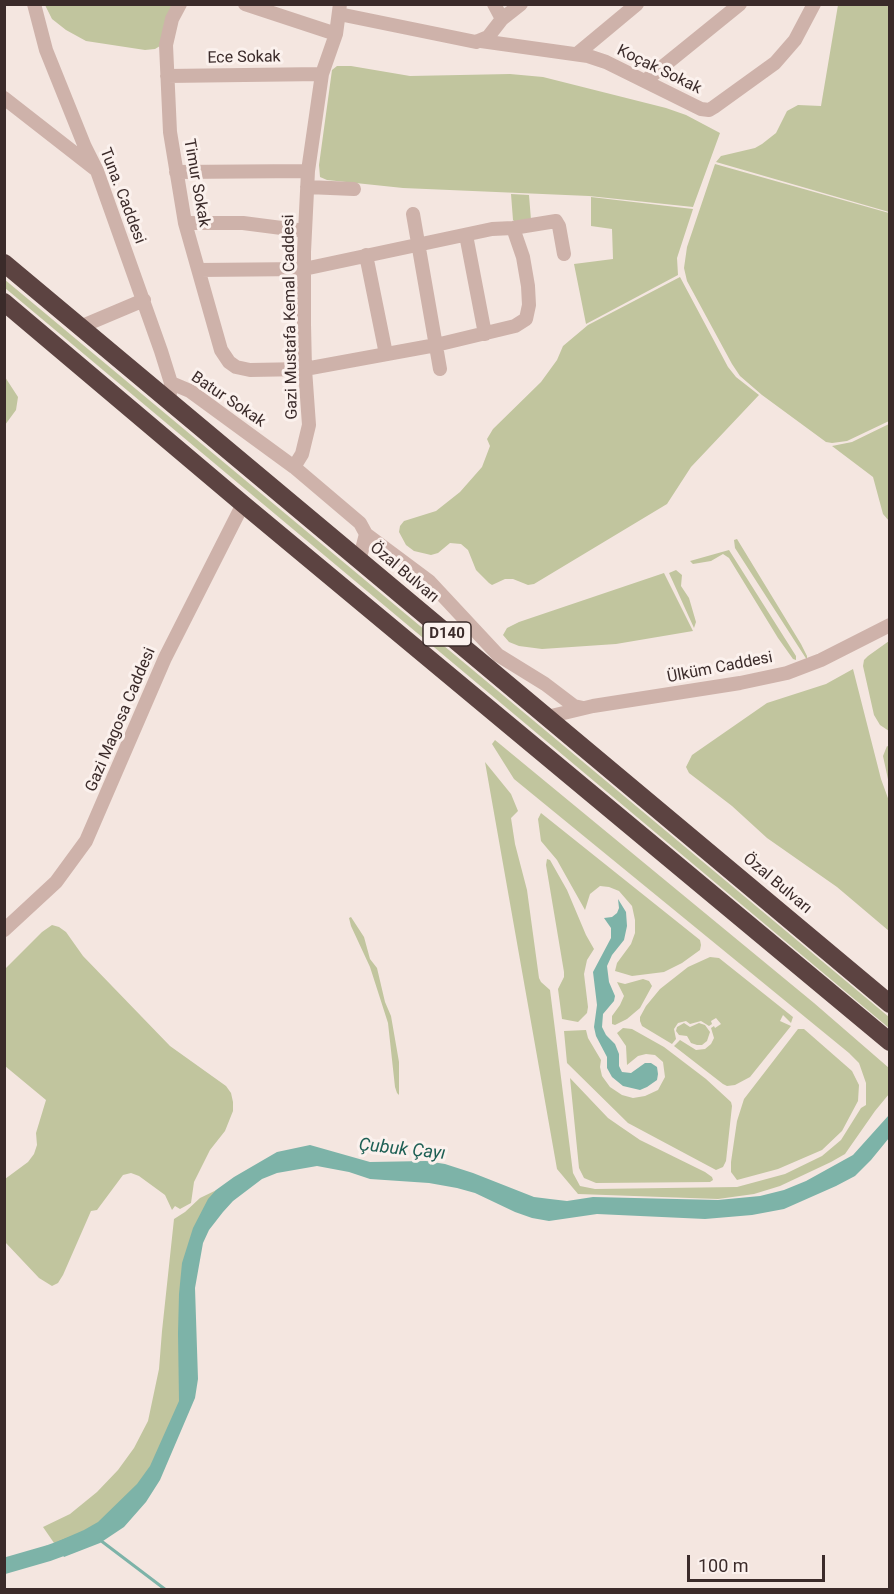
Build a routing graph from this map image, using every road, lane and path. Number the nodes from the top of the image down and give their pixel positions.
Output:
1 (34, 4) edge
2 (180, 4) edge
3 (245, 4) edge
4 (494, 4) edge
5 (521, 4) edge
6 (637, 4) edge
7 (740, 4) edge
8 (814, 4) edge
9 (339, 9) edge
10 (502, 19) junction
11 (336, 34) junction
12 (481, 41) junction
13 (577, 54) junction
14 (322, 74) junction
15 (167, 76) junction
16 (645, 81) junction
17 (4, 98) edge
18 (97, 171) junction
19 (308, 171) junction
20 (176, 172) junction
21 (307, 187) junction
22 (354, 189) dead end
23 (414, 214) dead end
24 (185, 223) junction
25 (513, 228) junction
26 (305, 231) junction
27 (466, 235) junction
28 (419, 245) junction
29 (564, 254) dead end
30 (366, 255) junction
31 (4, 264) edge
32 (304, 269) junction
33 (199, 270) junction
34 (144, 300) junction
35 (4, 302) edge
36 (80, 327) junction
37 (485, 334) junction
38 (436, 345) junction
39 (386, 354) junction
40 (305, 369) junction
41 (440, 369) dead end
42 (171, 383) junction
43 (169, 402) junction
44 (294, 467) junction
45 (243, 504) junction
46 (366, 534) junction
47 (359, 561) junction
48 (890, 625) edge
49 (583, 708) junction
50 (547, 717) junction
51 (4, 930) edge
52 (890, 1004) edge
53 (890, 1042) edge

1 - 18 street, Tuna. Caddesi
2 - 15 street, Timur Sokak
3 - 11 street
4 - 10 street
5 - 10 street
6 - 13 street
7 - 16 street
8 - 16 street, Koçak Sokak
9 - 11 street, Gazi Mustafa Kemal Caddesi
9 - 12 street, Koçak Sokak
10 - 12 street
11 - 14 street, Gazi Mustafa Kemal Caddesi
12 - 13 street, Koçak Sokak
13 - 16 street, Koçak Sokak
14 - 15 street, Ece Sokak
14 - 19 street, Gazi Mustafa Kemal Caddesi
15 - 20 street, Timur Sokak
17 - 18 street
18 - 34 street, Tuna. Caddesi
19 - 20 street
19 - 21 street, Gazi Mustafa Kemal Caddesi
20 - 24 street, Timur Sokak
21 - 22 street
21 - 26 street, Gazi Mustafa Kemal Caddesi
23 - 28 street
24 - 26 street
24 - 33 street, Timur Sokak
25 - 27 street
25 - 29 street
25 - 37 street
26 - 32 street, Gazi Mustafa Kemal Caddesi
27 - 28 street
27 - 37 street
28 - 30 street
28 - 38 street
30 - 32 street
30 - 39 street
31 - 36 highway, Özal Bulvarı / D140
32 - 33 street
32 - 40 street, Gazi Mustafa Kemal Caddesi
33 - 40 street, Timur Sokak
34 - 36 street
34 - 42 street, Tuna. Caddesi
35 - 45 highway, D140
36 - 43 highway, Özal Bulvarı / D140
37 - 38 street
38 - 39 street
38 - 41 street
39 - 40 street
40 - 44 street, Gazi Mustafa Kemal Caddesi
42 - 43 street, Tuna. Caddesi
42 - 44 street, Batur Sokak
43 - 47 highway, Özal Bulvarı / D140
44 - 46 street
45 - 51 street, Gazi Magosa Caddesi
45 - 53 highway, D140
46 - 47 street
46 - 49 street
47 - 50 highway, Özal Bulvarı / D140
48 - 49 street, Ülküm Caddesi
49 - 50 street, Ülküm Caddesi
50 - 52 highway, Özal Bulvarı / D140

